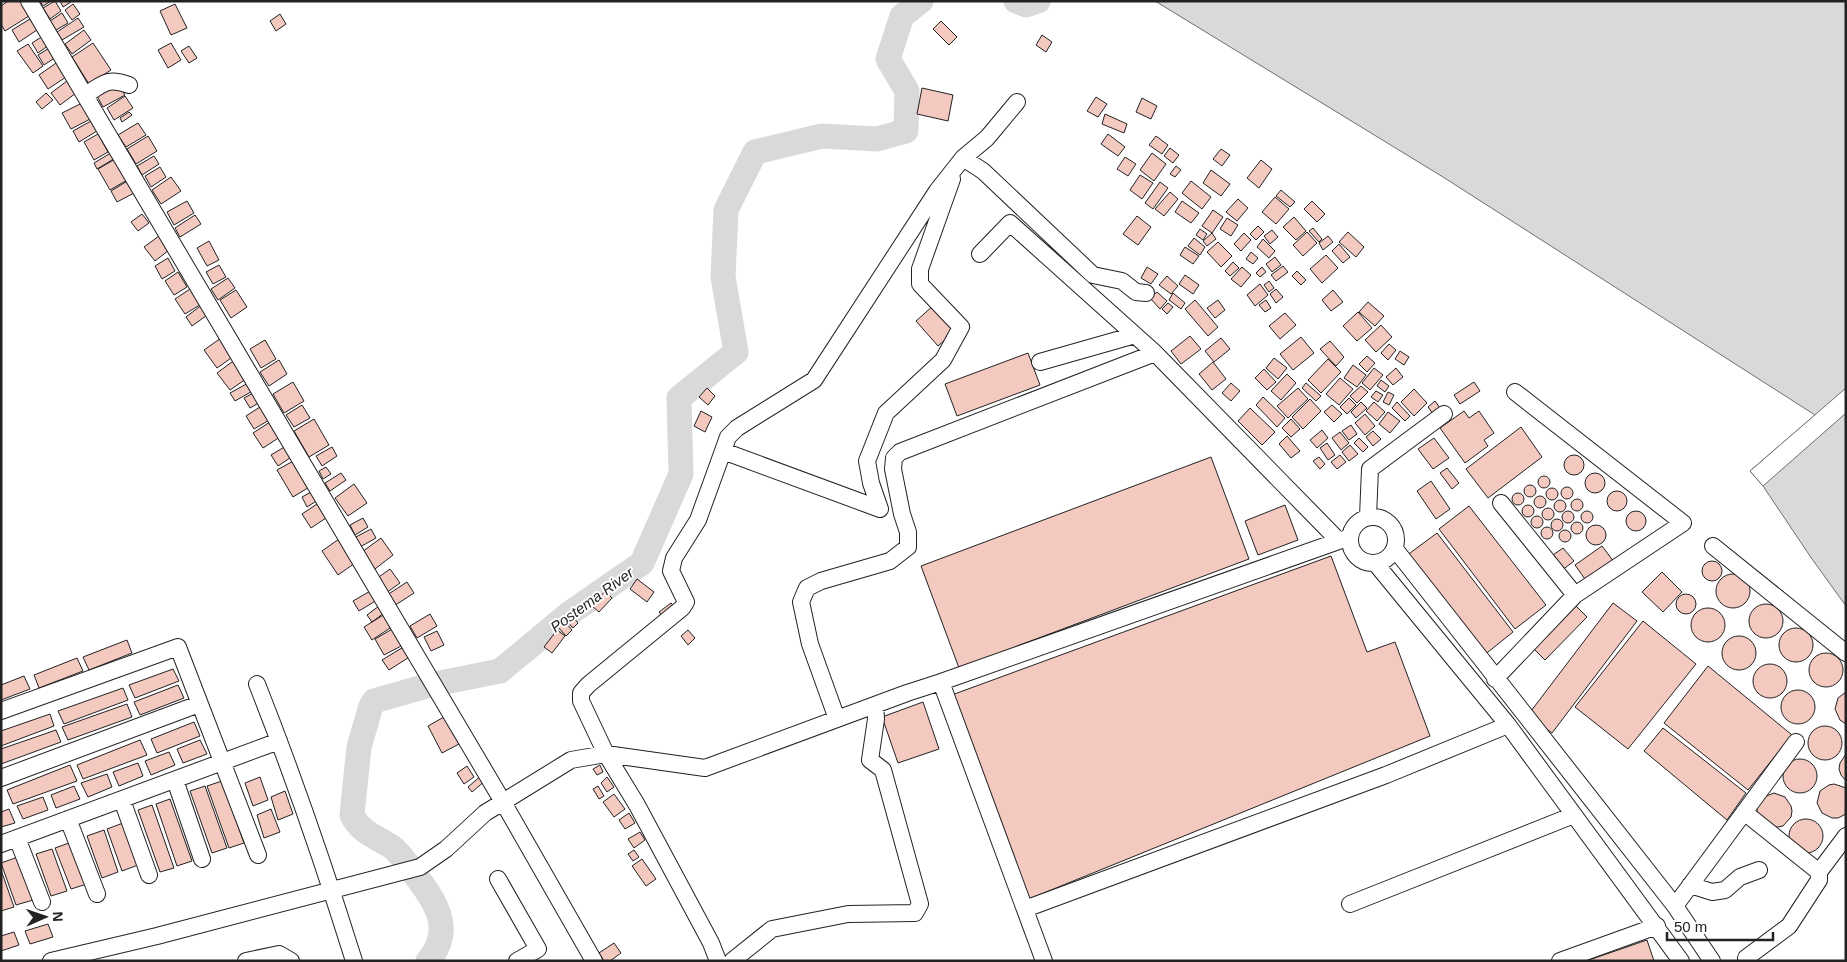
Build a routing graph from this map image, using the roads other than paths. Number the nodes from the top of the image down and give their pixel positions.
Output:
1 (29, 1) edge
2 (129, 85) dead end
3 (85, 95) junction
4 (1018, 102) dead end
5 (960, 163) junction
6 (980, 254) dead end
7 (1146, 293) dead end
8 (1135, 335) junction
9 (1155, 353) junction
10 (1040, 362) dead end
11 (1515, 392) dead end
12 (1444, 414) dead end
13 (723, 451) junction
14 (1501, 503) dead end
15 (1368, 517) junction
16 (1345, 539) junction
17 (1713, 546) dead end
18 (1395, 550) junction
19 (1376, 564) junction
20 (1575, 595) junction
21 (1846, 653) edge
22 (1495, 679) junction
23 (941, 682) junction
24 (257, 684) dead end
25 (199, 704) junction
26 (875, 705) junction
27 (1, 711) edge
28 (837, 719) junction
29 (1508, 725) junction
30 (279, 741) junction
31 (1796, 742) dead end
32 (606, 754) junction
33 (222, 762) junction
34 (1, 778) edge
35 (175, 780) junction
36 (122, 800) junction
37 (503, 802) junction
38 (1744, 812) junction
39 (1574, 815) junction
40 (68, 819) junction
41 (1846, 836) edge
42 (17, 838) junction
43 (1, 844) edge
44 (258, 854) dead end
45 (202, 859) dead end
46 (1759, 870) dead end
47 (1819, 872) junction
48 (149, 875) dead end
49 (498, 879) dead end
50 (1690, 885) junction
51 (332, 890) junction
52 (97, 894) dead end
53 (42, 902) dead end
54 (1350, 904) dead end
55 (1675, 906) junction
56 (1025, 909) junction
57 (1657, 926) junction
58 (1746, 958) dead end
59 (50, 961) edge
60 (246, 961) edge
61 (291, 961) edge
62 (354, 961) edge
63 (517, 961) edge
64 (594, 961) edge
65 (718, 961) edge
66 (732, 961) edge
67 (1044, 961) edge
68 (1560, 961) edge
69 (1681, 961) edge
70 (1712, 961) edge

1 - 3 street
2 - 3 street
3 - 37 street
4 - 5 street
5 - 7 street
5 - 13 street
5 - 13 street
6 - 8 street
8 - 9 street
8 - 10 street
9 - 16 street
9 - 28 street
11 - 20 street
12 - 15 street
13 - 32 street
14 - 20 street
15 - 16 street
15 - 18 street
16 - 19 street
16 - 23 street
17 - 21 street
18 - 19 street
18 - 22 street
19 - 29 street
20 - 22 street
22 - 55 street
23 - 26 street
23 - 56 street
24 - 30 street
25 - 27 street
25 - 33 street
25 - 34 street
26 - 28 street
26 - 66 street
28 - 32 street
29 - 39 street
29 - 56 street
30 - 33 street
30 - 51 street
31 - 38 street
32 - 37 street
32 - 65 street
33 - 35 street
33 - 44 street
35 - 36 street
35 - 45 street
36 - 40 street
36 - 48 street
37 - 51 street
37 - 64 street
38 - 47 street
38 - 50 street
39 - 54 street
39 - 57 street
40 - 42 street
40 - 52 street
41 - 47 street
42 - 43 street
42 - 53 street
46 - 50 street
47 - 58 street
49 - 63 street
50 - 55 street
51 - 59 street
51 - 62 street
55 - 70 street
56 - 67 street
57 - 68 street
57 - 69 street
60 - 61 street

